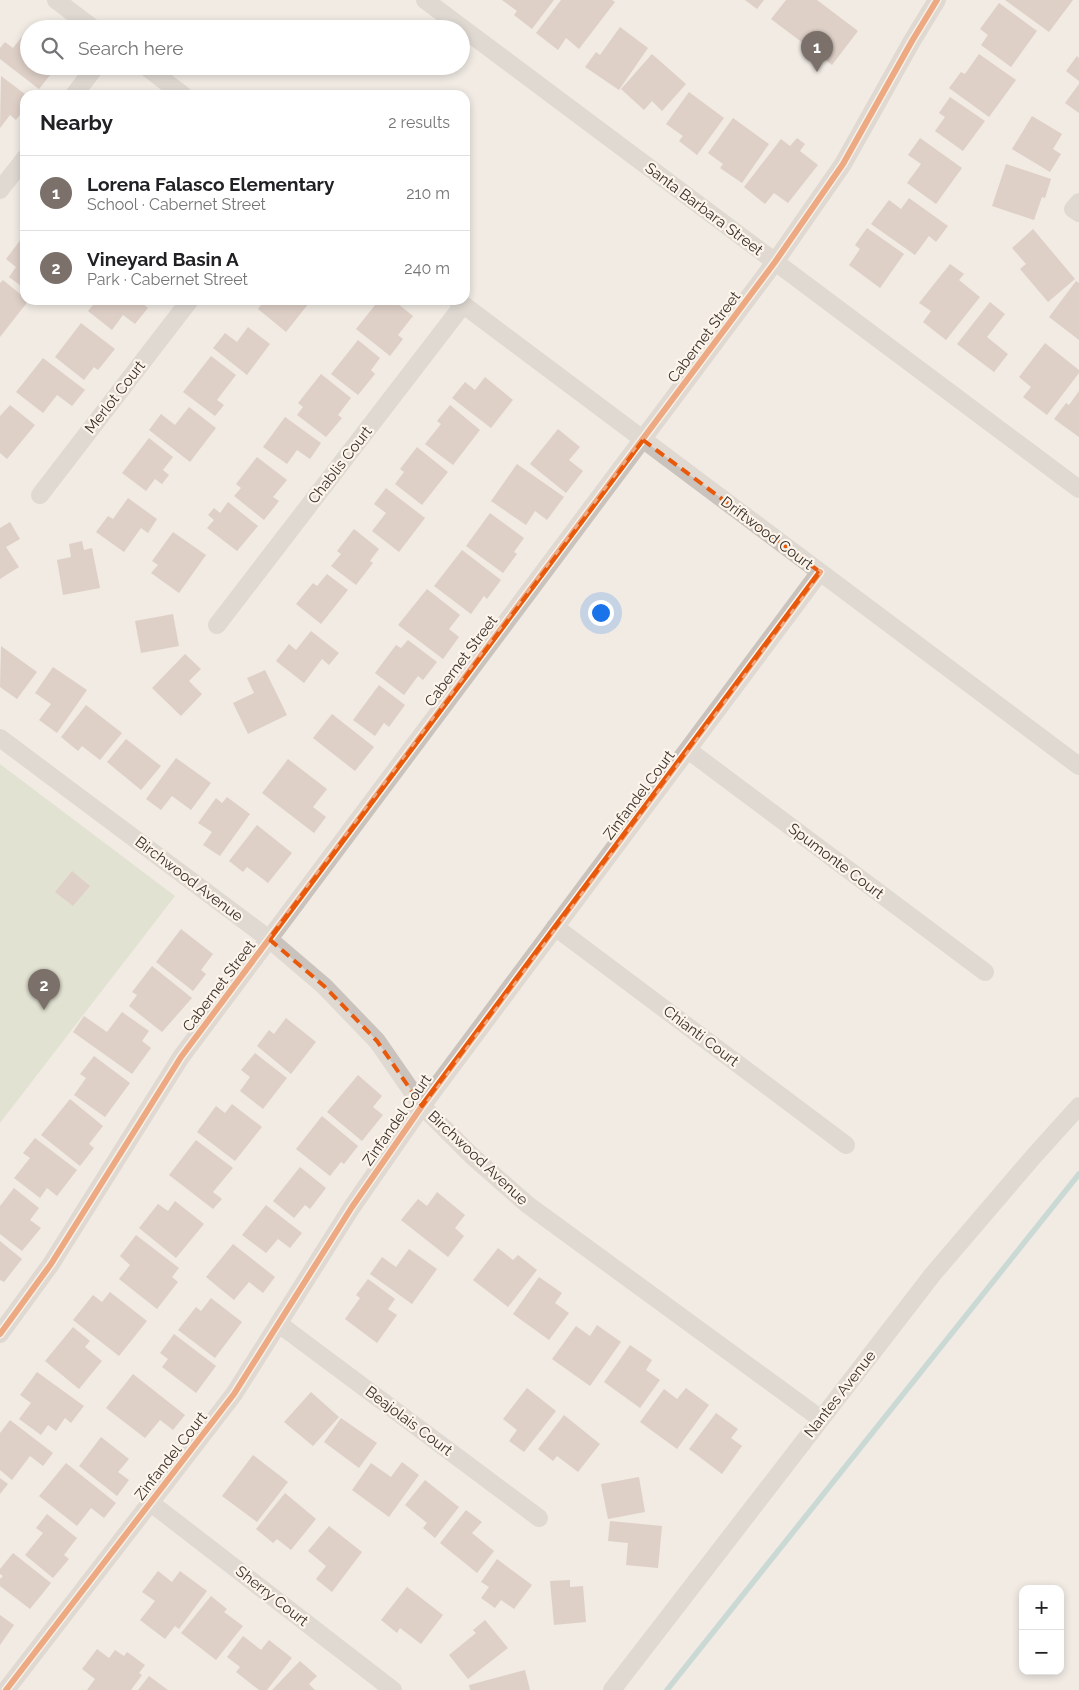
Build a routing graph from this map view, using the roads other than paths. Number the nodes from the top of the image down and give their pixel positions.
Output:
1 (56, 0) edge
2 (425, 0) edge
3 (937, 0) edge
4 (82, 20) edge
5 (452, 20) edge
6 (470, 34) edge
7 (89, 75) edge
8 (156, 75) edge
9 (78, 90) edge
10 (176, 90) edge
11 (20, 164) edge
12 (0, 190) edge
13 (775, 262) junction
14 (186, 305) edge
15 (458, 305) edge
16 (464, 305) edge
17 (643, 440) junction
18 (1079, 489) edge
19 (40, 494) dead end
20 (820, 572) junction
21 (217, 625) dead end
22 (0, 738) edge
23 (688, 750) junction
24 (1079, 766) edge
25 (555, 927) junction
26 (269, 939) junction
27 (984, 972) dead end
28 (422, 1106) junction
29 (1079, 1106) edge
30 (846, 1145) dead end
31 (280, 1324) junction
32 (0, 1334) edge
33 (821, 1419) junction
34 (151, 1503) junction
35 (539, 1518) dead end
36 (11, 1688) edge
37 (393, 1690) edge
38 (612, 1690) edge

1 - 4 street
2 - 5 street, Santa Barbara Street
3 - 13 street, Cabernet Street
6 - 13 street, Santa Barbara Street
7 - 9 street
8 - 10 street
11 - 12 street
13 - 17 street, Cabernet Street
13 - 18 street, Santa Barbara Street
14 - 19 street, Merlot Court
15 - 21 street, Chablis Court
16 - 17 street, Driftwood Court
17 - 20 street, Driftwood Court
17 - 26 street, Cabernet Street
20 - 23 street, Zinfandel Court
20 - 24 street, Driftwood Court
22 - 26 street, Birchwood Avenue
23 - 25 street, Zinfandel Court
23 - 27 street, Spumonte Court
25 - 28 street, Zinfandel Court
25 - 30 street, Chianti Court
26 - 28 street, Birchwood Avenue
26 - 32 street, Cabernet Street
28 - 31 street, Zinfandel Court
28 - 33 street, Birchwood Avenue
29 - 33 street, Nantes Avenue
31 - 34 street, Zinfandel Court
31 - 35 street, Beajolais Court
33 - 38 street, Nantes Avenue
34 - 36 street, Zinfandel Court
34 - 37 street, Sherry Court

